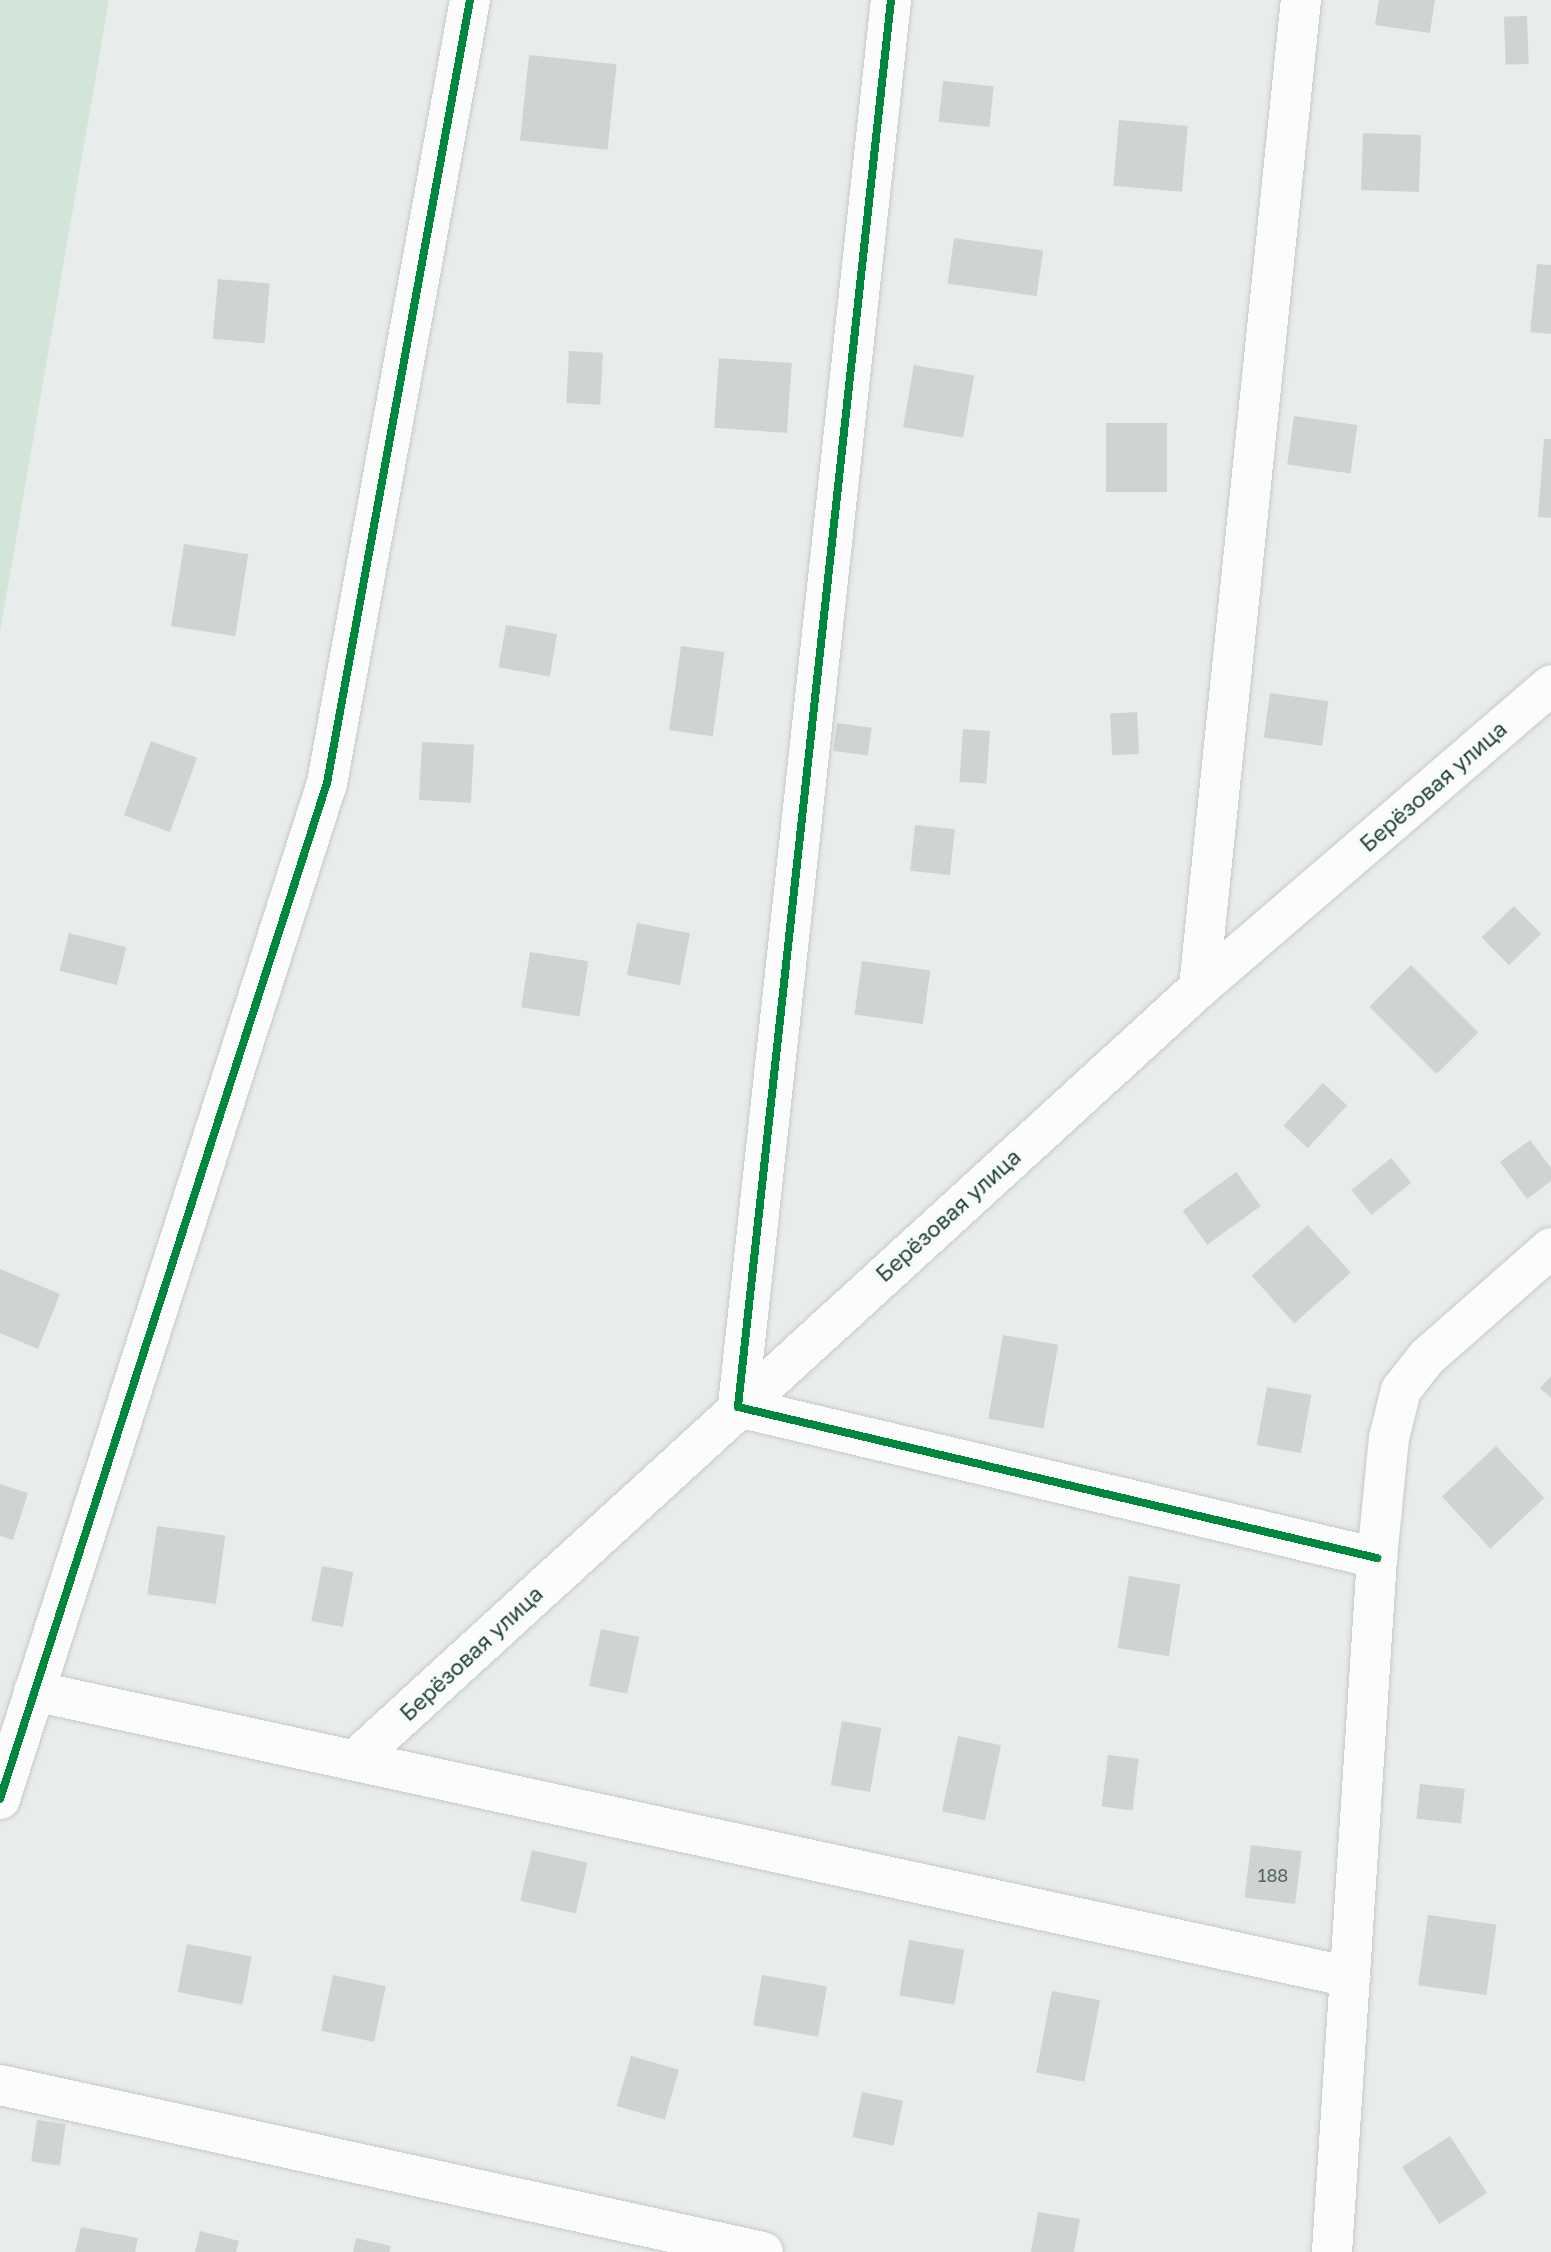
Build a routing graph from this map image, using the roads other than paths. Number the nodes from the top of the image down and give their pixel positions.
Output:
1 (470, 0) edge
2 (891, 0) edge
3 (1301, 0) edge
4 (1551, 685) edge
5 (1199, 988) junction
6 (1551, 1248) edge
7 (738, 1407) junction
8 (1377, 1558) junction
9 (34, 1691) junction
10 (357, 1758) junction
11 (0, 1799) edge
12 (1350, 1977) junction
13 (0, 2085) edge
14 (763, 2252) edge
15 (1332, 2252) edge

1 - 9 street
2 - 7 street
3 - 5 street
4 - 5 street, Берёзовая улица
5 - 7 street, Берёзовая улица
6 - 8 street
7 - 8 street
7 - 10 street, Берёзовая улица
8 - 12 street
9 - 10 street
9 - 11 street
10 - 12 street
12 - 15 street
13 - 14 street

